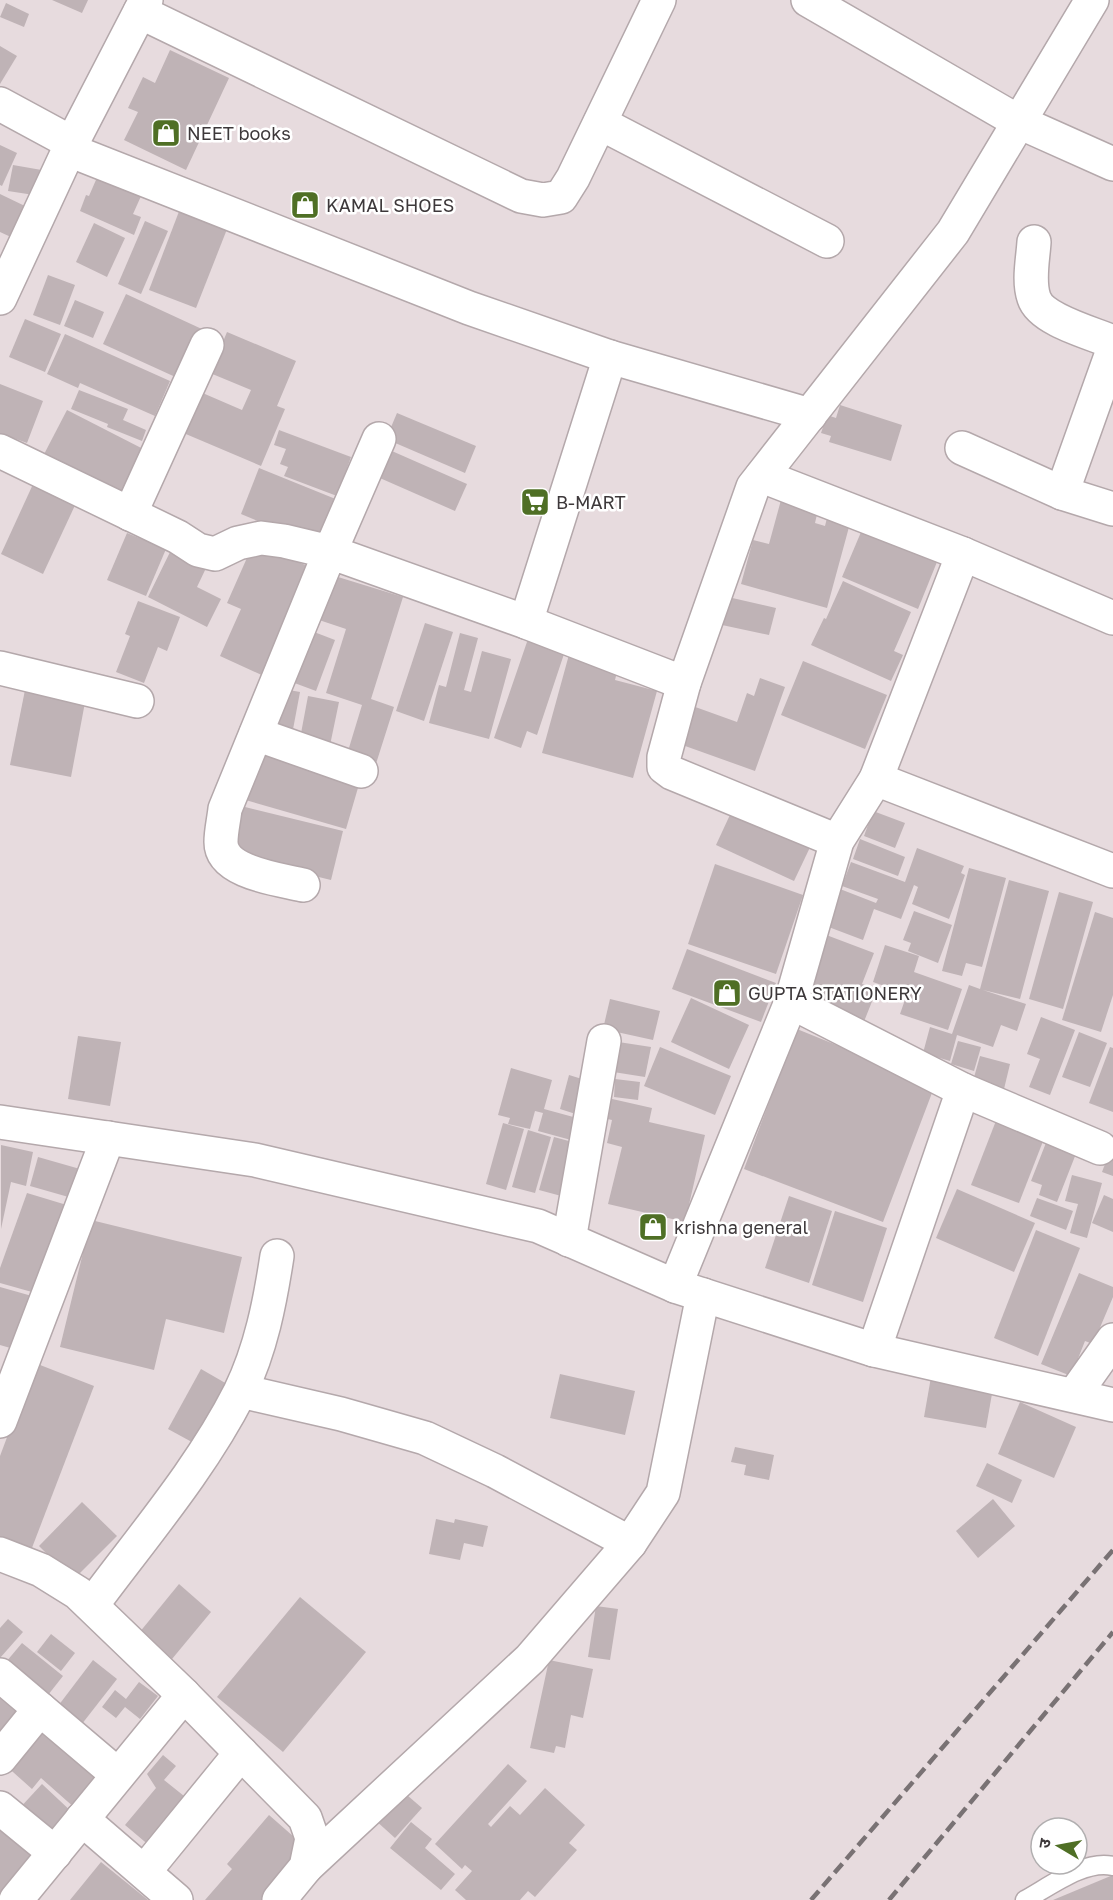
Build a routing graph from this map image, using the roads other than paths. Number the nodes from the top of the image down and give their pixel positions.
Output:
1 (808, 0) edge
2 (1092, 0) edge
3 (650, 3) edge
4 (143, 6) edge
5 (0, 104) edge
6 (1019, 122) junction
7 (600, 123) junction
8 (71, 146) junction
9 (1113, 164) edge
10 (827, 241) dead end
11 (1034, 242) dead end
12 (0, 297) edge
13 (1113, 342) edge
14 (207, 345) dead end
15 (1113, 350) edge
16 (610, 357) junction
17 (810, 415) junction
18 (379, 439) dead end
19 (962, 448) dead end
20 (0, 451) edge
21 (762, 476) junction
22 (1062, 493) junction
23 (1113, 509) edge
24 (130, 514) junction
25 (330, 552) junction
26 (963, 554) junction
27 (1113, 618) edge
28 (526, 622) junction
29 (0, 668) edge
30 (684, 683) junction
31 (137, 701) dead end
32 (256, 734) junction
33 (361, 771) dead end
34 (876, 779) junction
35 (837, 841) junction
36 (1113, 871) edge
37 (303, 885) dead end
38 (791, 1002) junction
39 (604, 1041) dead end
40 (963, 1090) junction
41 (0, 1122) edge
42 (108, 1138) junction
43 (1100, 1148) dead end
44 (569, 1240) junction
45 (278, 1256) dead end
46 (689, 1291) junction
47 (1113, 1340) edge
48 (874, 1350) junction
49 (241, 1391) junction
50 (1074, 1395) junction
51 (1113, 1405) edge
52 (1, 1417) edge
53 (630, 1543) junction
54 (0, 1554) edge
55 (92, 1605) junction
56 (0, 1675) edge
57 (184, 1695) junction
58 (40, 1709) junction
59 (241, 1753) junction
60 (0, 1758) edge
61 (118, 1775) junction
62 (0, 1808) edge
63 (82, 1819) junction
64 (55, 1853) junction
65 (1113, 1866) edge
66 (306, 1867) junction
67 (158, 1890) edge
68 (29, 1895) edge
69 (279, 1900) edge
70 (1025, 1900) edge

1 - 6 street
2 - 6 street
3 - 7 street
4 - 7 street
4 - 8 street
5 - 8 street
6 - 9 street
6 - 17 street
7 - 10 street
8 - 12 street
8 - 16 street
11 - 13 street
14 - 24 street
15 - 22 street
16 - 17 street
16 - 28 street
17 - 21 street
18 - 25 street
19 - 22 street
20 - 24 street
21 - 26 street
21 - 30 street
22 - 23 street
24 - 25 street
25 - 28 street
25 - 32 street
26 - 27 street
26 - 34 street
28 - 30 street
29 - 31 street
30 - 35 street
32 - 33 street
32 - 37 street
34 - 35 street
34 - 36 street
35 - 38 street
38 - 40 street
38 - 46 street
39 - 44 street
40 - 43 street
40 - 48 street
41 - 42 street
42 - 44 street
42 - 52 street
44 - 46 street
45 - 49 street
46 - 48 street
46 - 53 street
47 - 50 street
48 - 50 street
49 - 53 street
49 - 55 street
50 - 51 street
53 - 66 street
54 - 55 street
55 - 57 street
56 - 58 street
57 - 59 street
57 - 61 street
58 - 60 street
58 - 61 street
59 - 66 street
59 - 67 street
61 - 63 street
62 - 64 street
63 - 64 street
63 - 67 street
64 - 68 street
65 - 70 lane
66 - 69 street

